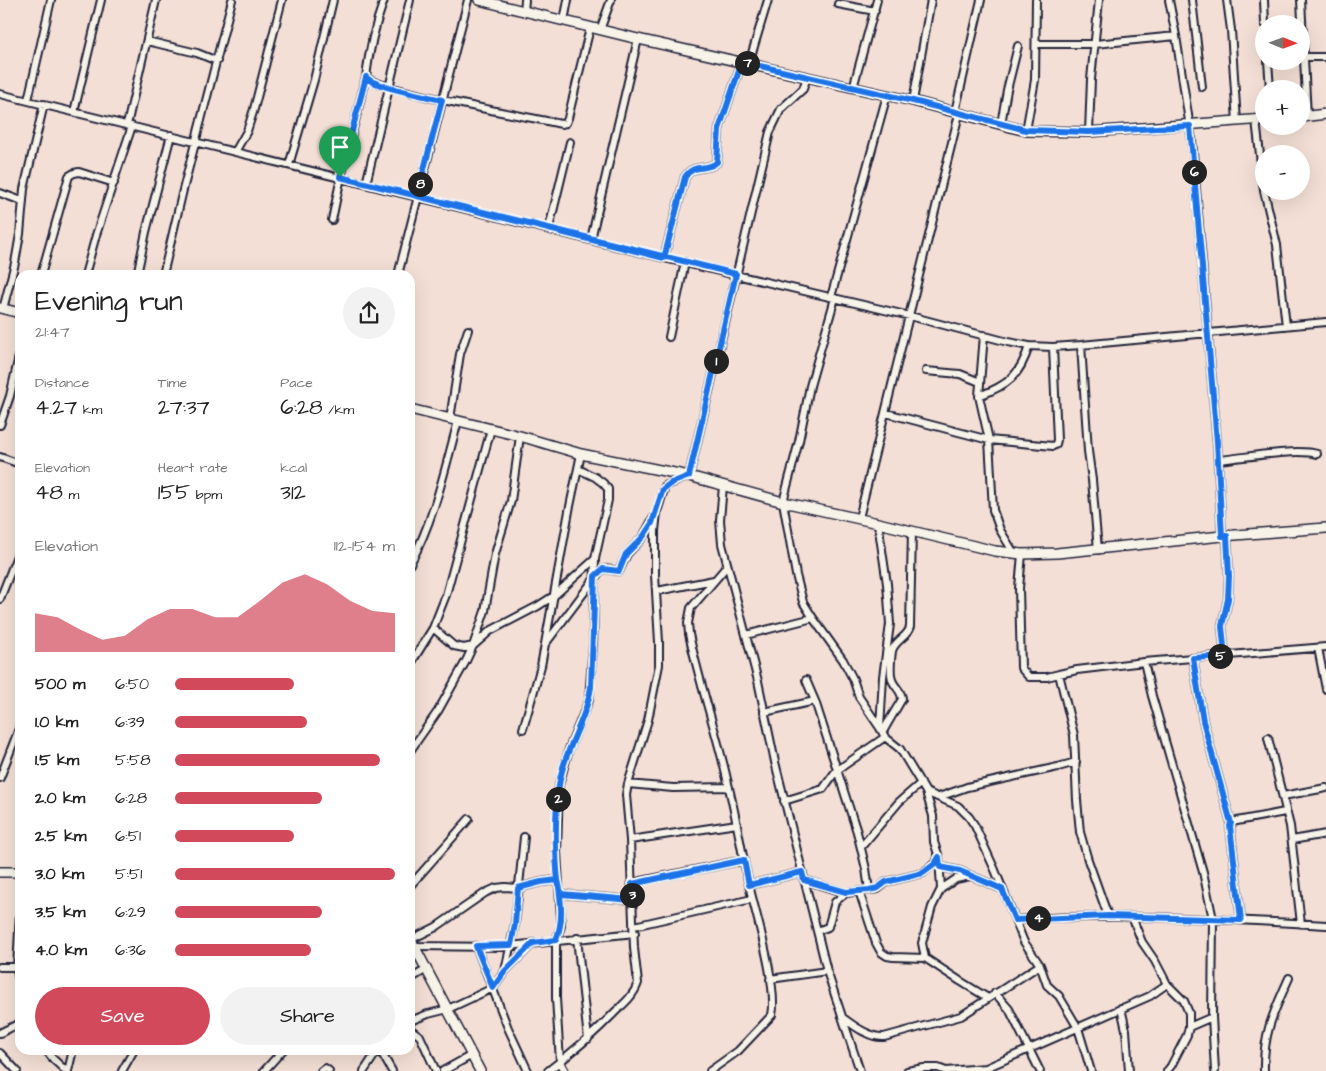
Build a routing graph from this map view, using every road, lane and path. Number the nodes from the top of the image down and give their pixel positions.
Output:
1 (51, 0) edge
2 (101, 0) edge
3 (156, 0) edge
4 (232, 0) edge
5 (282, 0) edge
6 (333, 0) edge
7 (384, 0) edge
8 (410, 0) edge
9 (468, 0) edge
10 (479, 0) edge
11 (525, 0) edge
12 (568, 0) edge
13 (611, 0) edge
14 (768, 0) edge
15 (877, 0) edge
16 (931, 0) edge
17 (981, 0) edge
18 (1036, 0) edge
19 (1099, 0) edge
20 (1169, 0) edge
21 (1192, 0) edge
22 (1227, 0) edge
23 (1264, 0) edge
24 (1301, 0) edge
25 (838, 4) dead end
26 (875, 11) junction
27 (524, 12) junction
28 (1265, 15) edge
29 (1302, 15) edge
30 (564, 22) junction
31 (590, 28) junction
32 (600, 30) junction
33 (1176, 36) junction
34 (638, 39) junction
35 (147, 41) junction
36 (1036, 44) junction
37 (1095, 44) junction
38 (1018, 46) dead end
39 (1310, 57) edge
40 (1326, 57) edge
41 (217, 61) junction
42 (746, 62) junction
43 (366, 77) junction
44 (807, 77) junction
45 (388, 87) junction
46 (1202, 87) dead end
47 (853, 88) junction
48 (0, 94) edge
49 (887, 95) junction
50 (28, 100) junction
51 (442, 100) junction
52 (913, 101) junction
53 (44, 104) junction
54 (74, 112) junction
55 (957, 113) junction
56 (1326, 114) edge
57 (1310, 116) edge
58 (1255, 120) edge
59 (1237, 122) junction
60 (1001, 124) junction
61 (130, 126) junction
62 (1190, 126) junction
63 (1026, 130) junction
64 (1089, 132) junction
65 (171, 135) junction
66 (196, 142) junction
67 (570, 142) dead end
68 (235, 152) junction
69 (289, 165) junction
70 (340, 177) junction
71 (114, 183) junction
72 (366, 184) junction
73 (0, 193) edge
74 (417, 196) junction
75 (1266, 200) edge
76 (22, 201) junction
77 (332, 220) dead end
78 (549, 228) junction
79 (591, 239) junction
80 (664, 258) junction
81 (684, 262) junction
82 (42, 270) edge
83 (86, 270) edge
84 (138, 270) edge
85 (164, 270) edge
86 (399, 270) edge
87 (736, 274) junction
88 (833, 298) junction
89 (2, 308) edge
90 (15, 312) edge
91 (910, 316) junction
92 (1326, 322) edge
93 (1286, 326) junction
94 (468, 330) dead end
95 (1208, 333) junction
96 (984, 336) junction
97 (669, 337) dead end
98 (1081, 345) junction
99 (1029, 346) junction
100 (1053, 346) junction
101 (926, 371) dead end
102 (15, 376) edge
103 (980, 382) junction
104 (979, 396) junction
105 (415, 410) edge
106 (886, 413) junction
107 (454, 420) junction
108 (0, 425) edge
109 (492, 429) junction
110 (520, 436) junction
111 (989, 440) junction
112 (581, 454) junction
113 (1317, 454) dead end
114 (0, 457) edge
115 (1218, 460) junction
116 (15, 462) edge
117 (578, 470) junction
118 (689, 476) junction
119 (723, 486) junction
120 (783, 502) junction
121 (657, 512) junction
122 (859, 518) junction
123 (878, 523) junction
124 (1326, 528) edge
125 (912, 531) junction
126 (1225, 536) junction
127 (1098, 550) junction
128 (1018, 553) junction
129 (415, 554) edge
130 (595, 559) junction
131 (15, 561) edge
132 (727, 566) junction
133 (595, 576) junction
134 (714, 580) junction
135 (657, 591) junction
136 (554, 594) junction
137 (0, 599) edge
138 (813, 618) junction
139 (432, 628) junction
140 (746, 635) junction
141 (545, 645) junction
142 (473, 646) junction
143 (1326, 647) edge
144 (1318, 648) junction
145 (1225, 656) junction
146 (415, 657) edge
147 (1193, 658) junction
148 (1144, 662) junction
149 (1059, 674) junction
150 (806, 680) dead end
151 (1326, 689) edge
152 (815, 701) junction
153 (764, 712) junction
154 (523, 729) dead end
155 (883, 732) junction
156 (15, 738) edge
157 (1268, 738) dead end
158 (415, 744) edge
159 (1076, 762) junction
160 (2, 770) edge
161 (836, 771) junction
162 (0, 778) edge
163 (921, 783) junction
164 (628, 784) junction
165 (729, 787) junction
166 (1326, 788) edge
167 (926, 792) junction
168 (1283, 796) junction
169 (939, 797) junction
170 (784, 801) junction
171 (1285, 812) junction
172 (469, 818) dead end
173 (1231, 823) junction
174 (737, 824) junction
175 (1326, 834) edge
176 (524, 837) dead end
177 (630, 840) junction
178 (1292, 840) junction
179 (861, 846) junction
180 (939, 857) junction
181 (744, 860) junction
182 (940, 867) junction
183 (0, 872) edge
184 (15, 872) edge
185 (802, 872) junction
186 (970, 876) junction
187 (415, 880) edge
188 (558, 880) junction
189 (804, 880) junction
190 (632, 884) junction
191 (749, 885) junction
192 (518, 888) junction
193 (942, 889) junction
194 (1002, 889) junction
195 (869, 890) junction
196 (860, 891) junction
197 (846, 892) junction
198 (561, 894) junction
199 (752, 899) junction
200 (632, 900) junction
201 (1108, 916) junction
202 (1132, 917) junction
203 (1213, 919) junction
204 (1015, 920) junction
205 (1241, 920) junction
206 (1301, 924) junction
207 (1326, 925) edge
208 (634, 930) junction
209 (818, 931) junction
210 (577, 938) junction
211 (415, 939) edge
212 (556, 940) junction
213 (415, 941) edge
214 (533, 943) junction
215 (511, 945) junction
216 (476, 946) junction
217 (415, 947) edge
218 (925, 958) junction
219 (1040, 965) junction
220 (0, 967) edge
221 (15, 968) edge
222 (427, 969) junction
223 (505, 971) junction
224 (827, 971) junction
225 (415, 976) edge
226 (1289, 978) dead end
227 (770, 979) junction
228 (1167, 984) junction
229 (493, 988) junction
230 (995, 993) junction
231 (988, 998) junction
232 (1121, 1008) junction
233 (448, 1009) junction
234 (1212, 1017) junction
235 (843, 1018) junction
236 (415, 1020) edge
237 (15, 1024) edge
238 (1190, 1027) junction
239 (1078, 1028) junction
240 (0, 1032) edge
241 (415, 1032) edge
242 (588, 1040) junction
243 (1030, 1049) junction
244 (0, 1053) edge
245 (50, 1055) edge
246 (72, 1055) edge
247 (131, 1055) edge
248 (278, 1055) edge
249 (375, 1055) edge
250 (382, 1055) edge
251 (472, 1055) junction
252 (560, 1062) junction
253 (17, 1071) edge
254 (67, 1071) edge
255 (122, 1071) edge
256 (264, 1071) edge
257 (321, 1071) edge
258 (330, 1071) edge
259 (364, 1071) edge
260 (392, 1071) edge
261 (436, 1071) edge
262 (442, 1071) edge
263 (480, 1071) edge
264 (528, 1071) edge
265 (548, 1071) edge
266 (565, 1071) edge
267 (710, 1071) edge
268 (860, 1071) edge
269 (907, 1071) edge
270 (946, 1071) edge
271 (1040, 1071) edge
272 (1091, 1071) edge
273 (1129, 1071) edge
274 (1167, 1071) edge
275 (1215, 1071) edge
276 (1264, 1071) edge

1 - 50 street
2 - 54 street
3 - 35 street
4 - 41 street
5 - 68 street
6 - 69 street
7 - 43 street
8 - 45 street
9 - 51 street
10 - 27 street
11 - 27 street
12 - 30 street
13 - 32 street
14 - 42 street
15 - 26 street
16 - 52 street
17 - 55 street
18 - 36 street
19 - 37 street
20 - 33 street
21 - 46 street
22 - 59 street
23 - 28 street
24 - 29 street
25 - 26 street
26 - 47 street
27 - 30 street
30 - 31 street
31 - 32 street
31 - 51 street
32 - 34 street
33 - 37 street
33 - 62 street
34 - 42 street
34 - 79 street
35 - 41 street
35 - 61 street
36 - 37 street
36 - 63 street
37 - 64 street
38 - 60 street
39 - 40 street
41 - 66 street
42 - 44 street
42 - 80 street
43 - 45 street
43 - 70 street
44 - 47 street
44 - 87 street
45 - 51 street
45 - 72 street
47 - 49 street
48 - 50 street
49 - 52 street
49 - 88 street
50 - 53 street
51 - 74 street
52 - 55 street
53 - 54 street
53 - 76 street
54 - 61 street
55 - 60 street
55 - 91 street
56 - 57 street
58 - 59 street
59 - 62 street
60 - 63 street
61 - 65 street
61 - 71 street
62 - 64 street
62 - 95 street
63 - 64 street
65 - 66 street
65 - 84 street
66 - 68 street
66 - 85 street
67 - 78 street
68 - 69 street
69 - 70 street
70 - 72 street
70 - 77 street
71 - 82 street
71 - 83 street
72 - 74 street
73 - 76 street
74 - 78 street
74 - 86 street
75 - 93 street
76 - 89 street
78 - 79 street
79 - 80 street
80 - 81 street
81 - 87 street
81 - 97 street
87 - 88 street
87 - 118 street
88 - 91 street
88 - 120 street
89 - 90 street
91 - 96 street
91 - 106 street
92 - 93 street
93 - 95 street
94 - 107 street
95 - 98 street
95 - 115 street
96 - 99 street
96 - 103 street
98 - 100 street
98 - 127 street
99 - 100 street
99 - 104 street
100 - 111 street
101 - 103 street
102 - 108 street
103 - 104 street
104 - 111 street
105 - 107 street
106 - 111 street
106 - 122 street
107 - 109 street
107 - 129 street
109 - 110 street
109 - 139 street
110 - 112 street
110 - 142 street
111 - 128 street
112 - 117 street
112 - 118 street
113 - 115 street
114 - 116 street
115 - 126 street
117 - 130 street
117 - 136 street
118 - 119 street
118 - 121 street
119 - 120 street
119 - 132 street
120 - 122 street
120 - 138 street
121 - 133 street
121 - 135 street
122 - 123 street
123 - 125 street
123 - 155 street
124 - 126 street
125 - 128 street
125 - 155 street
126 - 127 street
126 - 145 street
127 - 128 street
128 - 149 street
130 - 133 street
130 - 136 street
131 - 137 street
132 - 134 street
132 - 140 street
133 - 141 street
133 - 188 street
134 - 135 street
134 - 165 street
135 - 164 street
136 - 141 street
136 - 142 street
138 - 140 street
138 - 155 street
139 - 142 street
139 - 146 street
140 - 153 street
141 - 154 street
142 - 158 street
143 - 144 street
144 - 145 street
144 - 151 street
145 - 147 street
147 - 148 street
147 - 173 street
148 - 149 street
148 - 203 street
149 - 159 street
150 - 152 street
152 - 153 street
152 - 161 street
153 - 170 street
155 - 161 street
155 - 163 street
156 - 160 street
157 - 168 street
159 - 169 street
159 - 201 street
160 - 162 street
161 - 170 street
161 - 179 street
163 - 167 street
163 - 179 street
164 - 165 street
164 - 177 street
165 - 174 street
166 - 168 street
167 - 169 street
167 - 180 street
168 - 171 street
169 - 194 street
170 - 185 street
171 - 173 street
171 - 178 street
172 - 187 street
173 - 205 street
174 - 177 street
174 - 181 street
175 - 178 street
176 - 192 street
177 - 190 street
178 - 206 street
179 - 195 street
180 - 182 street
180 - 195 street
181 - 190 street
181 - 191 street
182 - 186 street
182 - 193 street
183 - 184 street
185 - 189 street
185 - 191 street
186 - 193 street
186 - 194 street
188 - 192 street
188 - 198 street
189 - 197 street
189 - 209 street
190 - 200 street
191 - 199 street
192 - 211 street
192 - 215 street
193 - 218 street
194 - 204 street
195 - 196 street
196 - 197 street
196 - 218 street
197 - 209 street
198 - 200 street
198 - 212 street
199 - 208 street
199 - 227 street
200 - 208 street
201 - 202 street
201 - 204 street
202 - 203 street
202 - 228 street
203 - 205 street
203 - 234 street
204 - 219 street
205 - 206 street
206 - 207 street
208 - 210 street
208 - 242 street
209 - 224 street
210 - 212 street
210 - 242 street
212 - 214 street
212 - 252 street
213 - 216 street
214 - 215 street
214 - 223 street
215 - 216 street
215 - 223 street
216 - 229 street
217 - 222 street
218 - 231 street
219 - 230 street
219 - 239 street
220 - 221 street
222 - 225 street
222 - 233 street
223 - 229 street
224 - 227 street
224 - 235 street
226 - 276 street
227 - 267 street
228 - 232 street
228 - 238 street
229 - 233 street
229 - 264 street
230 - 231 street
230 - 243 street
231 - 235 street
232 - 239 street
232 - 273 street
233 - 236 street
233 - 251 street
234 - 238 street
234 - 275 street
235 - 268 street
237 - 240 street
238 - 274 street
239 - 243 street
239 - 272 street
241 - 261 street
242 - 252 street
243 - 270 street
243 - 271 street
244 - 253 street
245 - 254 street
246 - 254 street
247 - 255 street
248 - 256 street
249 - 259 street
250 - 260 street
251 - 262 street
251 - 263 street
252 - 265 street
252 - 266 street
257 - 258 street
269 - 270 street

